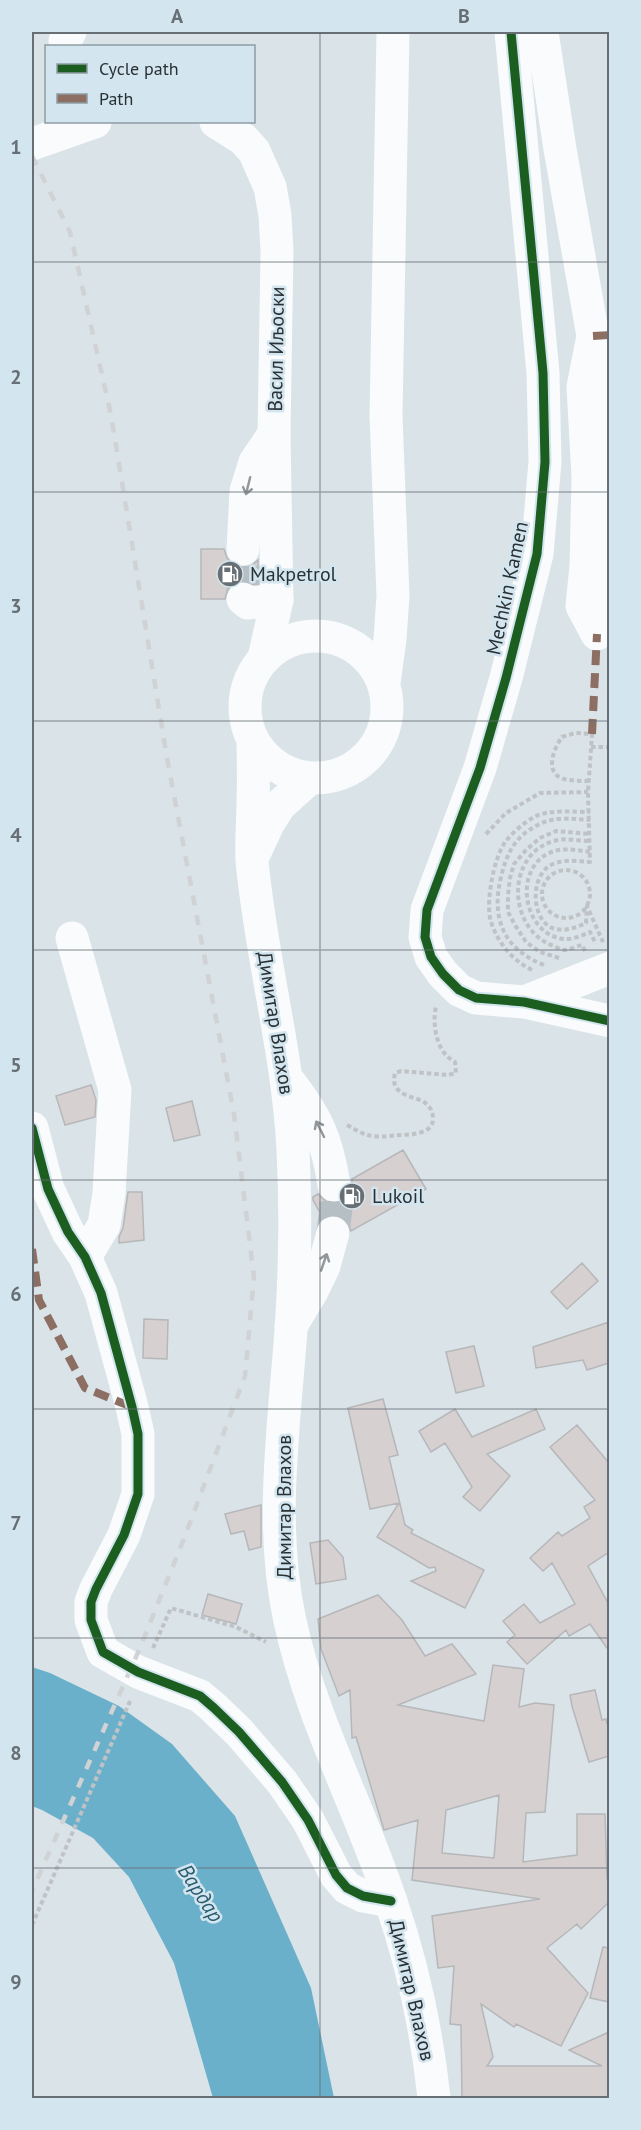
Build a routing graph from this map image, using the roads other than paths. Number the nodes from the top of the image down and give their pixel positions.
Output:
1 (393, 32) edge
2 (511, 32) edge
3 (542, 32) edge
4 (83, 123) edge
5 (218, 123) edge
6 (32, 144) edge
7 (593, 336) junction
8 (274, 434) junction
9 (243, 549) tunnel mouth
10 (393, 596) junction
11 (243, 599) dead end
12 (277, 600) junction
13 (322, 638) junction
14 (264, 658) junction
15 (384, 683) junction
16 (253, 742) junction
17 (309, 779) junction
18 (252, 859) junction
19 (72, 938) dead end
20 (600, 955) edge
21 (531, 988) junction
22 (609, 1021) edge
23 (287, 1079) junction
24 (32, 1128) edge
25 (334, 1185) tunnel mouth
26 (333, 1233) tunnel mouth
27 (85, 1257) junction
28 (291, 1326) junction
29 (391, 1901) junction
30 (435, 2098) edge

1 - 10 main road
2 - 21 main road, Mechkin Kamen
3 - 7 main road
4 - 6 main road
5 - 8 main road, Васил Иљоски
7 - 7 main road
8 -> 9 main road
8 - 12 main road, Васил Иљоски
10 - 13 main road
10 - 15 main road
11 - 12 main road
12 - 13 main road
12 - 14 main road, Васил Иљоски
13 - 14 main road
13 - 15 main road
14 - 16 main road
15 - 17 main road
16 - 17 main road
16 - 18 main road, Димитар Влахов
17 - 18 main road
18 - 23 main road, Димитар Влахов
19 - 27 main road
20 - 21 main road
21 - 22 main road, Mechkin Kamen
25 -> 23 main road
23 - 28 main road, Димитар Влахов
24 - 27 main road
28 -> 26 main road
27 - 29 main road
28 - 29 main road, Димитар Влахов
29 - 30 main road, Димитар Влахов

